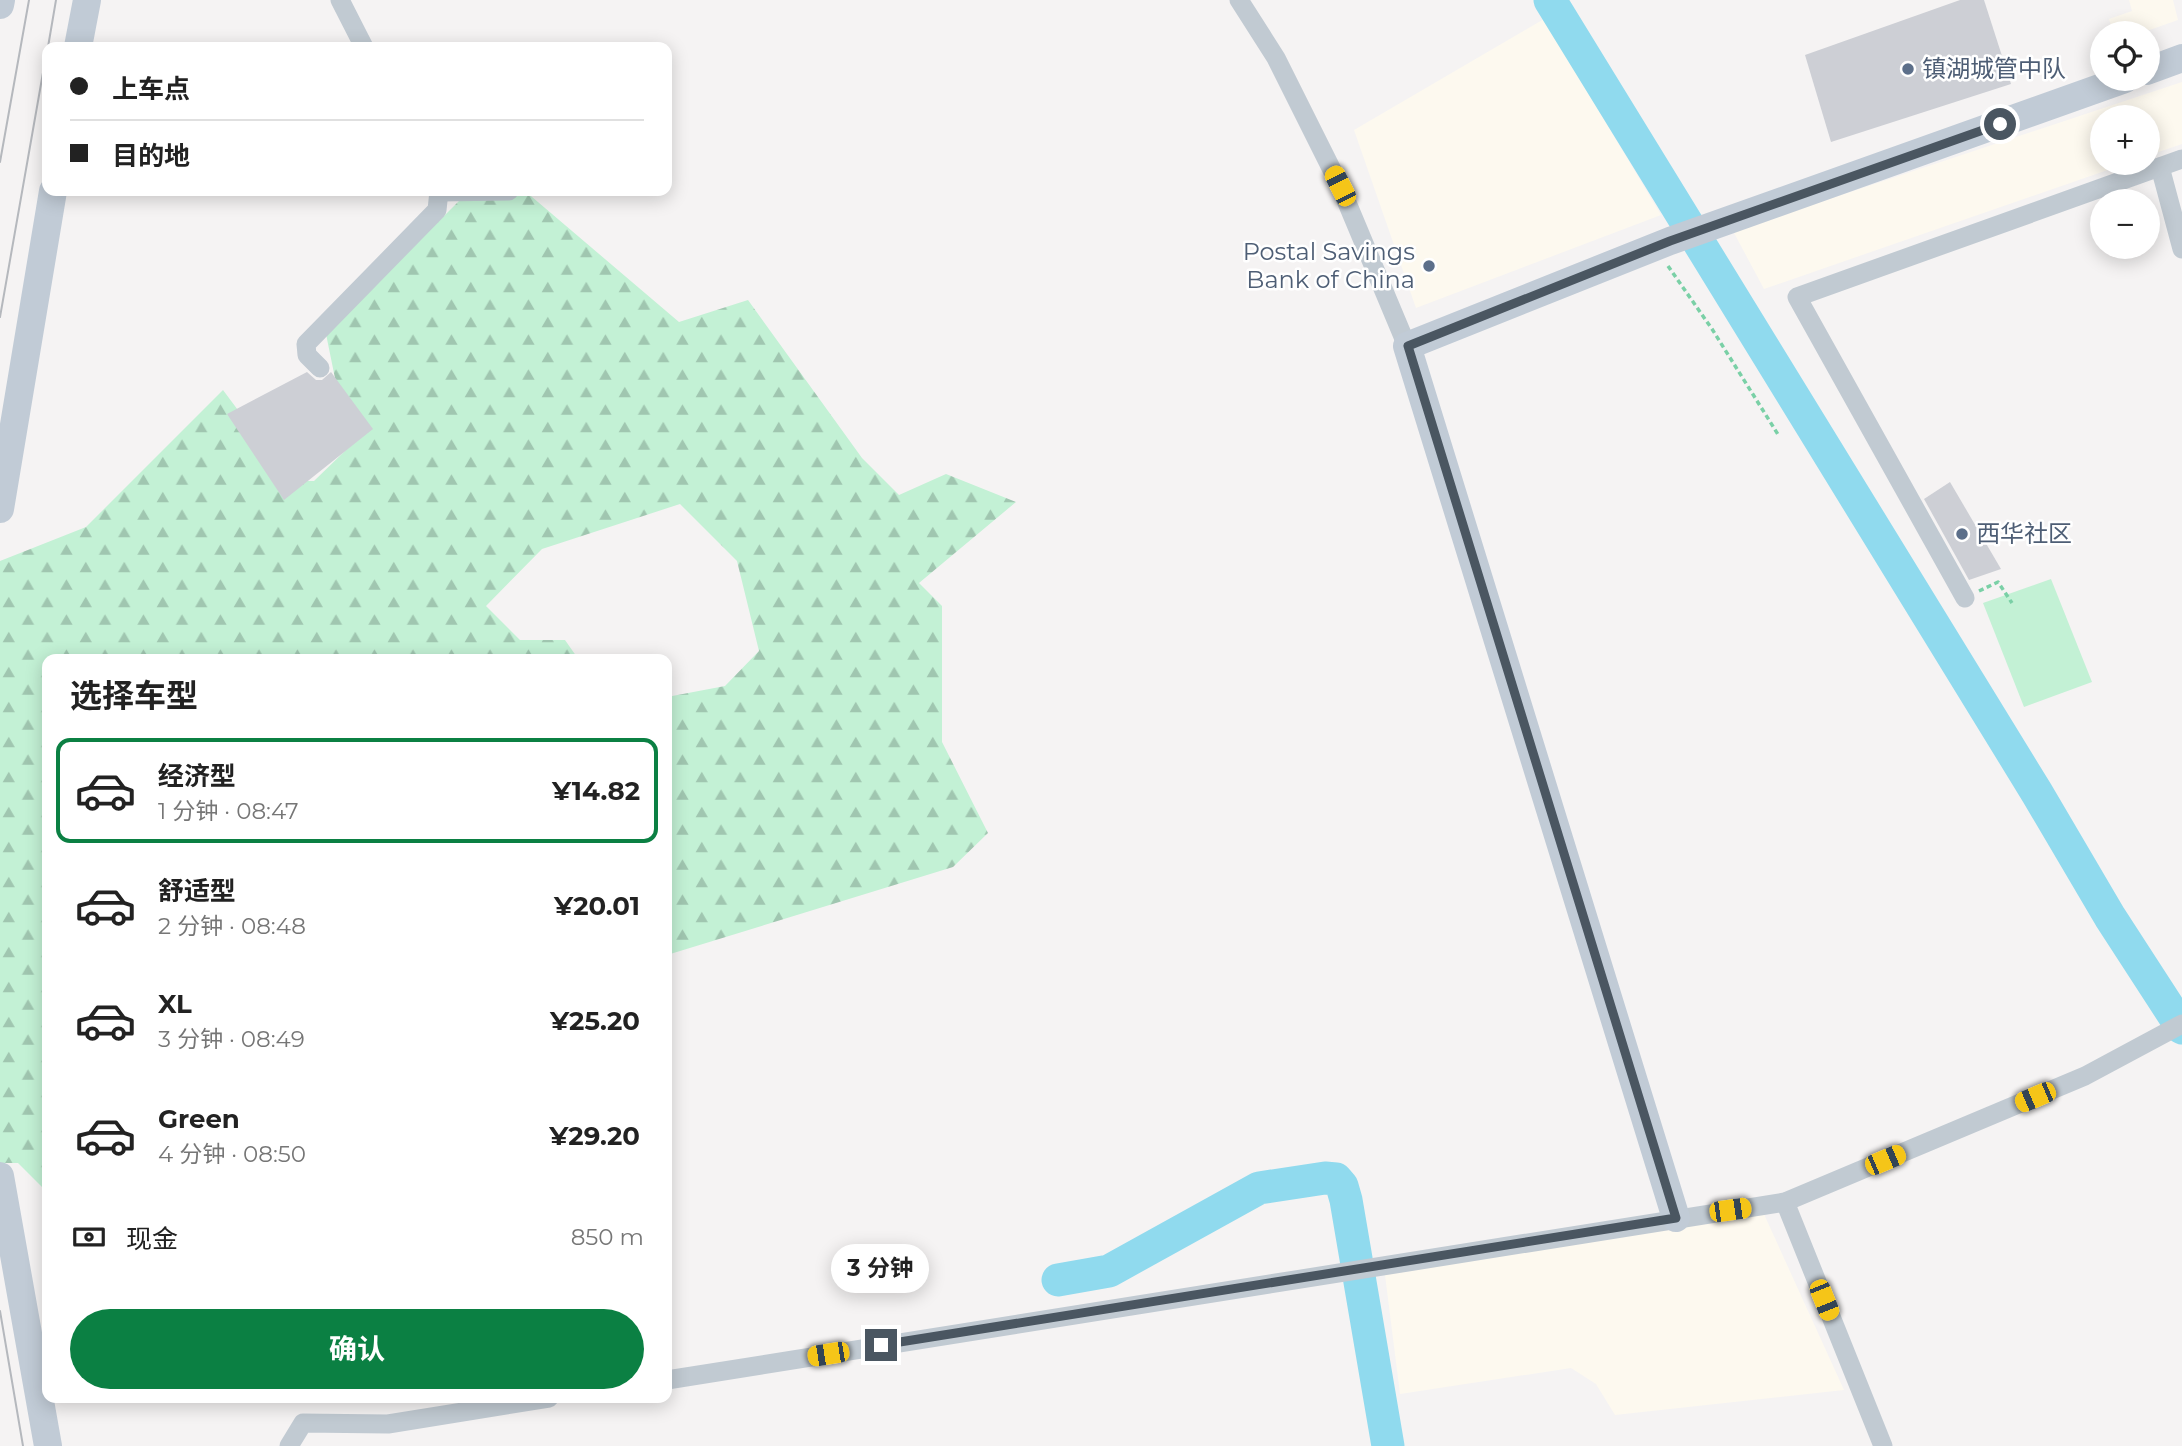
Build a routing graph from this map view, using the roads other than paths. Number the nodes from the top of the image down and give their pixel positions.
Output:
1 (1, 0) edge
2 (87, 0) edge
3 (340, 0) edge
4 (1239, 0) edge
5 (0, 5) edge
6 (79, 42) edge
7 (361, 42) edge
8 (2182, 58) edge
9 (2160, 66) edge
10 (2091, 91) edge
11 (2182, 159) edge
12 (2160, 167) joint
13 (2138, 175) edge
14 (53, 196) edge
15 (439, 196) edge
16 (2182, 249) edge
17 (1408, 346) junction
18 (320, 368) dead end
19 (0, 509) edge
20 (1965, 598) road end
21 (2182, 1024) edge
22 (0, 1177) edge
23 (1785, 1202) junction
24 (1676, 1218) junction
25 (672, 1379) edge
26 (519, 1403) edge
27 (48, 1446) edge
28 (289, 1446) edge
29 (1884, 1446) edge

1 - 5 street
2 - 6 street
3 - 7 street
4 - 17 street
8 - 9 street
10 - 17 street
11 - 12 street
12 - 16 street
13 - 20 street
14 - 19 street
15 - 18 street
17 - 24 street
21 - 23 street
22 - 27 street
23 - 24 street
23 - 29 street
24 - 25 street
26 - 28 street

